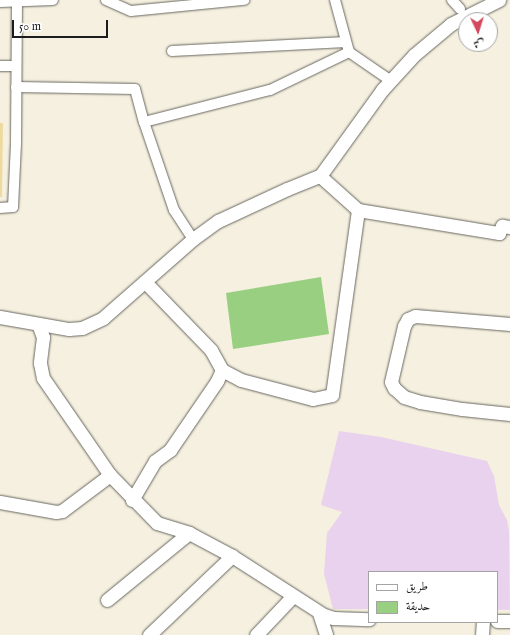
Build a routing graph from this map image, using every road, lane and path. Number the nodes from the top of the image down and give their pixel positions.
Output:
1 (53, 0) edge
2 (106, 0) edge
3 (244, 0) edge
4 (335, 0) edge
5 (452, 0) edge
6 (499, 0) edge
7 (0, 2) edge
8 (17, 2) junction
9 (460, 9) dead end
10 (348, 47) junction
11 (172, 51) dead end
12 (0, 66) edge
13 (16, 66) junction
14 (391, 81) junction
15 (16, 87) junction
16 (144, 122) junction
17 (320, 176) junction
18 (0, 208) edge
19 (358, 210) junction
20 (510, 227) edge
21 (193, 239) junction
22 (145, 282) junction
23 (0, 317) edge
24 (38, 324) junction
25 (510, 324) edge
26 (222, 370) junction
27 (510, 414) edge
28 (110, 475) junction
29 (132, 500) junction
30 (0, 502) edge
31 (189, 533) junction
32 (232, 556) junction
33 (293, 596) junction
34 (106, 600) dead end
35 (319, 612) junction
36 (368, 619) edge
37 (510, 620) edge
38 (498, 621) edge
39 (483, 623) edge
40 (149, 635) edge
41 (256, 635) edge
42 (326, 635) edge
43 (482, 635) edge

1 - 8 street
2 - 3 street
4 - 10 street
5 - 9 street
6 - 14 street
7 - 8 street
8 - 13 street
10 - 11 street
10 - 14 street
10 - 16 street
12 - 13 street
13 - 15 street
14 - 17 street
15 - 16 street
15 - 18 street
16 - 21 street
17 - 19 street
17 - 21 street
19 - 20 street
19 - 26 street
21 - 22 street
22 - 24 street
22 - 26 street
23 - 24 street
24 - 28 street
25 - 27 street
26 - 29 street
28 - 29 street
28 - 30 street
29 - 31 street
31 - 32 street
31 - 34 street
32 - 33 street
32 - 40 street
33 - 35 street
33 - 41 street
35 - 36 street
35 - 42 street
37 - 38 street
39 - 43 street

